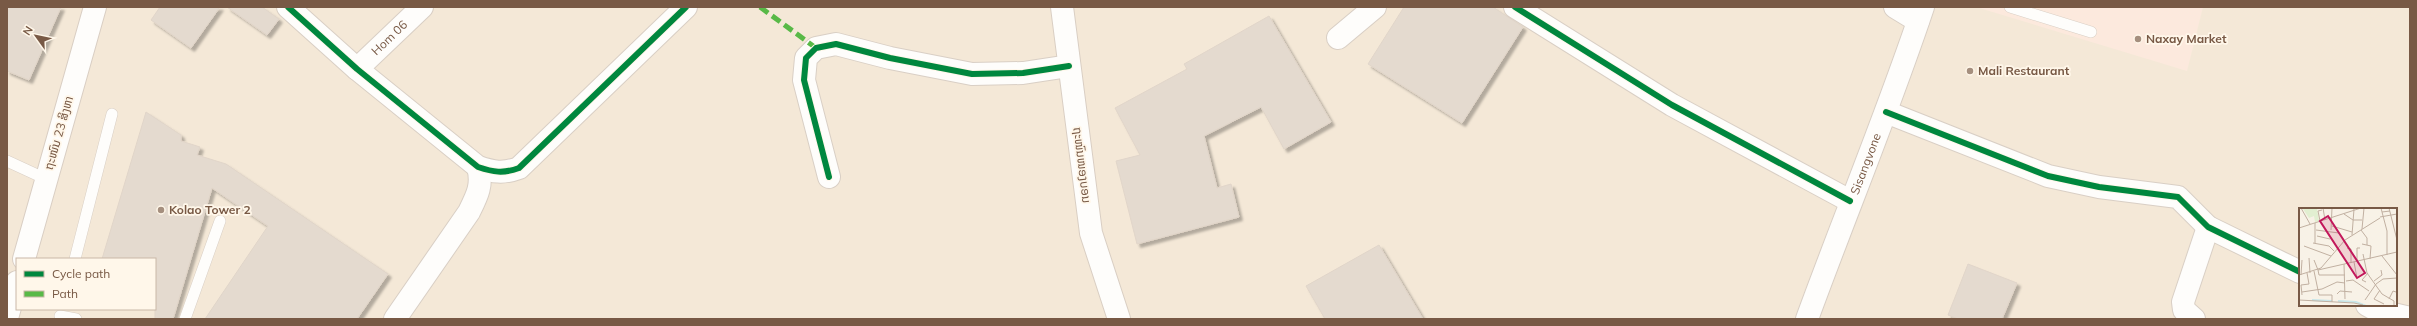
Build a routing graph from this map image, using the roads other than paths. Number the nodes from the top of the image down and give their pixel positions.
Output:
1 (94, 7) edge
2 (288, 7) edge
3 (422, 7) edge
4 (686, 7) edge
5 (1062, 7) edge
6 (1375, 7) edge
7 (1515, 7) edge
8 (1895, 7) edge
9 (2010, 7) edge
10 (1921, 14) edge
11 (2091, 32) dead end
12 (1338, 38) dead end
13 (1070, 66) junction
14 (357, 69) junction
15 (1886, 112) junction
16 (112, 114) dead end
17 (7, 161) edge
18 (478, 167) junction
19 (829, 177) dead end
20 (46, 179) junction
21 (1850, 201) junction
22 (220, 221) dead end
23 (2208, 227) junction
24 (24, 258) edge
25 (75, 258) edge
26 (2299, 272) edge
27 (16, 286) edge
28 (2369, 306) edge
29 (60, 315) edge
30 (7, 318) edge
31 (2410, 318) edge
32 (76, 319) edge
33 (185, 319) edge
34 (395, 319) edge
35 (1119, 319) edge
36 (1807, 319) edge
37 (2194, 319) edge

1 - 20 street, ຖະໜົນ 23 ສິງຫາ
2 - 14 street
3 - 14 street, Hom 06
4 - 18 street
5 - 13 street, ຖະໜົນໜອງບອນ
6 - 12 street
7 - 21 street
8 - 10 street
9 - 11 lane
10 - 15 street, Sisangvone
13 - 19 street
13 - 35 street, ຖະໜົນໜອງບອນ
14 - 18 street
15 - 21 street, Sisangvone
15 - 23 street
16 - 25 lane
17 - 20 lane
18 - 34 street
20 - 24 street, ຖະໜົນ 23 ສິງຫາ
21 - 36 street, Sisangvone
22 - 33 lane
23 - 26 street
23 - 37 street
27 - 30 street
28 - 31 street
29 - 32 lane

